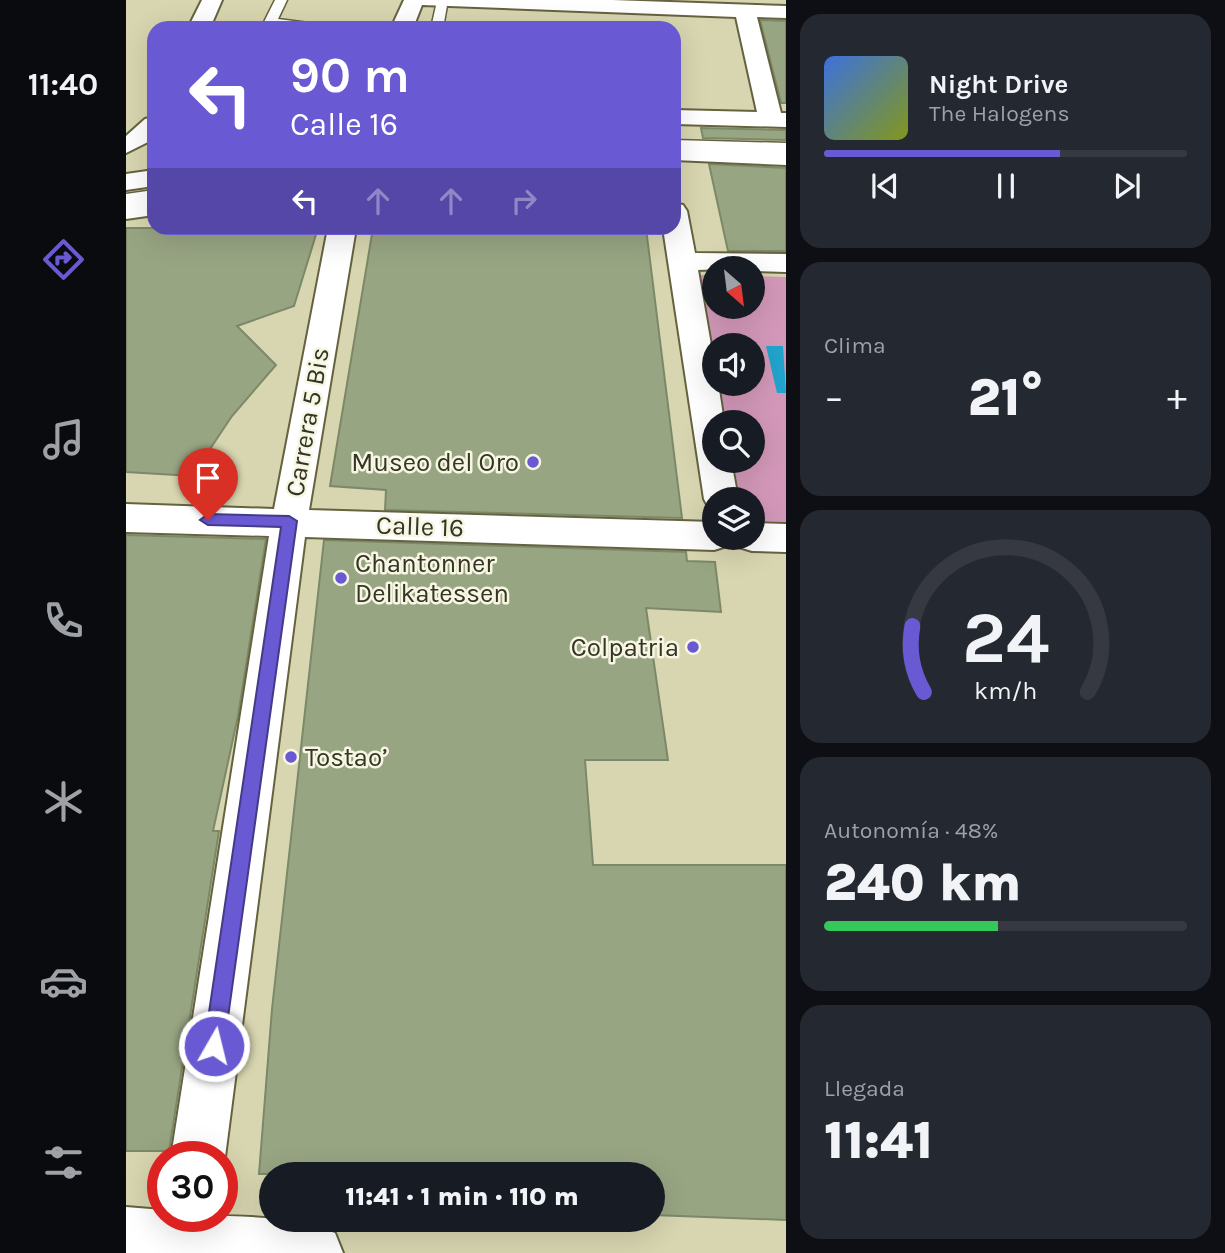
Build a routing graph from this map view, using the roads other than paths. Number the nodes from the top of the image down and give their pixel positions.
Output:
1 (212, 0) edge
2 (281, 0) edge
3 (414, 0) edge
4 (425, 0) edge
5 (443, 1) edge
6 (565, 3) edge
7 (745, 11) junction
8 (786, 12) edge
9 (202, 21) edge
10 (271, 21) edge
11 (405, 21) edge
12 (439, 21) edge
13 (565, 21) edge
14 (681, 117) edge
15 (681, 122) edge
16 (781, 122) edge
17 (147, 132) edge
18 (681, 144) edge
19 (126, 146) edge
20 (786, 146) edge
21 (681, 153) edge
22 (786, 157) edge
23 (147, 179) edge
24 (126, 182) edge
25 (147, 196) edge
26 (126, 200) edge
27 (147, 208) edge
28 (126, 211) edge
29 (341, 235) edge
30 (678, 235) edge
31 (682, 261) junction
32 (786, 263) edge
33 (706, 410) edge
34 (126, 518) edge
35 (289, 521) junction
36 (702, 536) edge
37 (765, 537) edge
38 (786, 538) edge
39 (200, 1141) edge
40 (126, 1234) edge
41 (187, 1237) edge
42 (315, 1253) edge

1 - 9 street
2 - 10 lane
3 - 11 street
4 - 5 street
5 - 6 street
5 - 12 lane
6 - 7 street
6 - 13 street
7 - 8 street
7 - 16 street
14 - 16 street
15 - 16 lane
17 - 19 street
18 - 20 lane
21 - 22 street
23 - 24 street
25 - 26 lane
27 - 28 street
29 - 35 street, Carrera 5 Bis
30 - 31 street
31 - 32 street
31 - 33 street
34 - 35 street, Calle 16
35 - 36 street, Calle 16
35 - 39 street, Carrera 5 Bis
37 - 38 street
40 - 41 street
41 - 42 street

